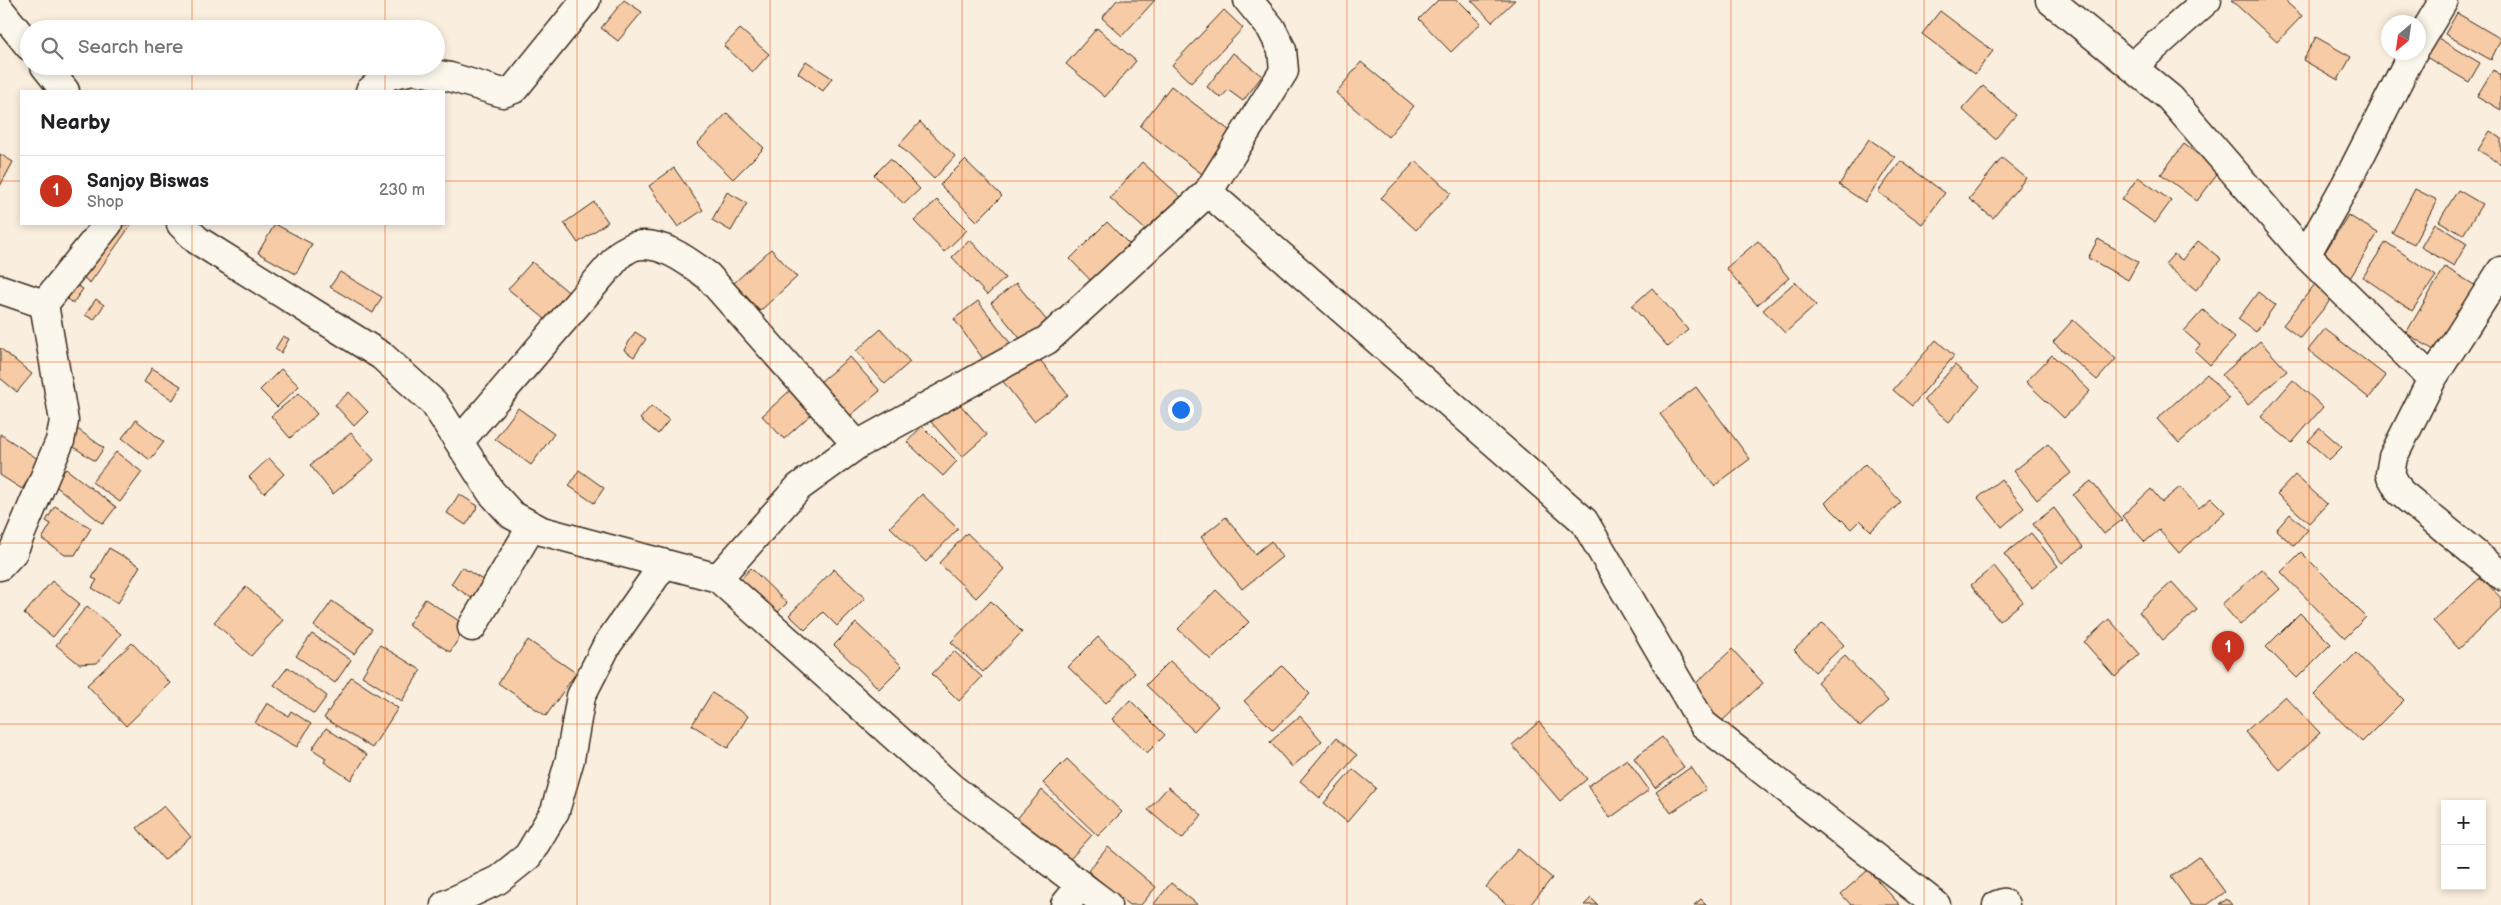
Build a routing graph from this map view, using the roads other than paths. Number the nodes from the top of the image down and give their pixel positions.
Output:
1 (586, 0) edge
2 (1248, 0) edge
3 (2050, 0) edge
4 (2206, 0) edge
5 (2444, 0) edge
6 (8, 8) edge
7 (20, 30) edge
8 (2426, 30) edge
9 (2408, 60) edge
10 (2132, 67) junction
11 (52, 75) edge
12 (388, 75) edge
13 (440, 75) edge
14 (64, 90) edge
15 (371, 90) edge
16 (1208, 192) junction
17 (107, 225) edge
18 (198, 229) edge
19 (2306, 255) junction
20 (2501, 271) edge
21 (0, 289) edge
22 (44, 304) junction
23 (2432, 379) junction
24 (459, 442) junction
25 (857, 445) junction
26 (532, 526) junction
27 (664, 564) junction
28 (0, 566) edge
29 (2501, 575) edge
30 (718, 578) junction
31 (472, 627) dead end
32 (1073, 895) edge
33 (445, 905) edge
34 (1107, 905) edge
35 (1936, 905) edge
36 (1997, 905) edge
37 (2005, 905) edge

1 - 13 street
2 - 16 street
3 - 10 street
4 - 10 street
5 - 8 street
6 - 7 street
9 - 19 street
10 - 19 street
11 - 14 street
12 - 15 street
16 - 25 street
16 - 35 street
17 - 22 street
18 - 24 street
19 - 23 street
20 - 23 street
21 - 22 street
22 - 28 street
23 - 29 street
24 - 25 street
24 - 26 street
25 - 30 street
26 - 27 street
26 - 31 street
27 - 30 street
27 - 33 street
30 - 32 street
32 - 34 street
36 - 37 street

